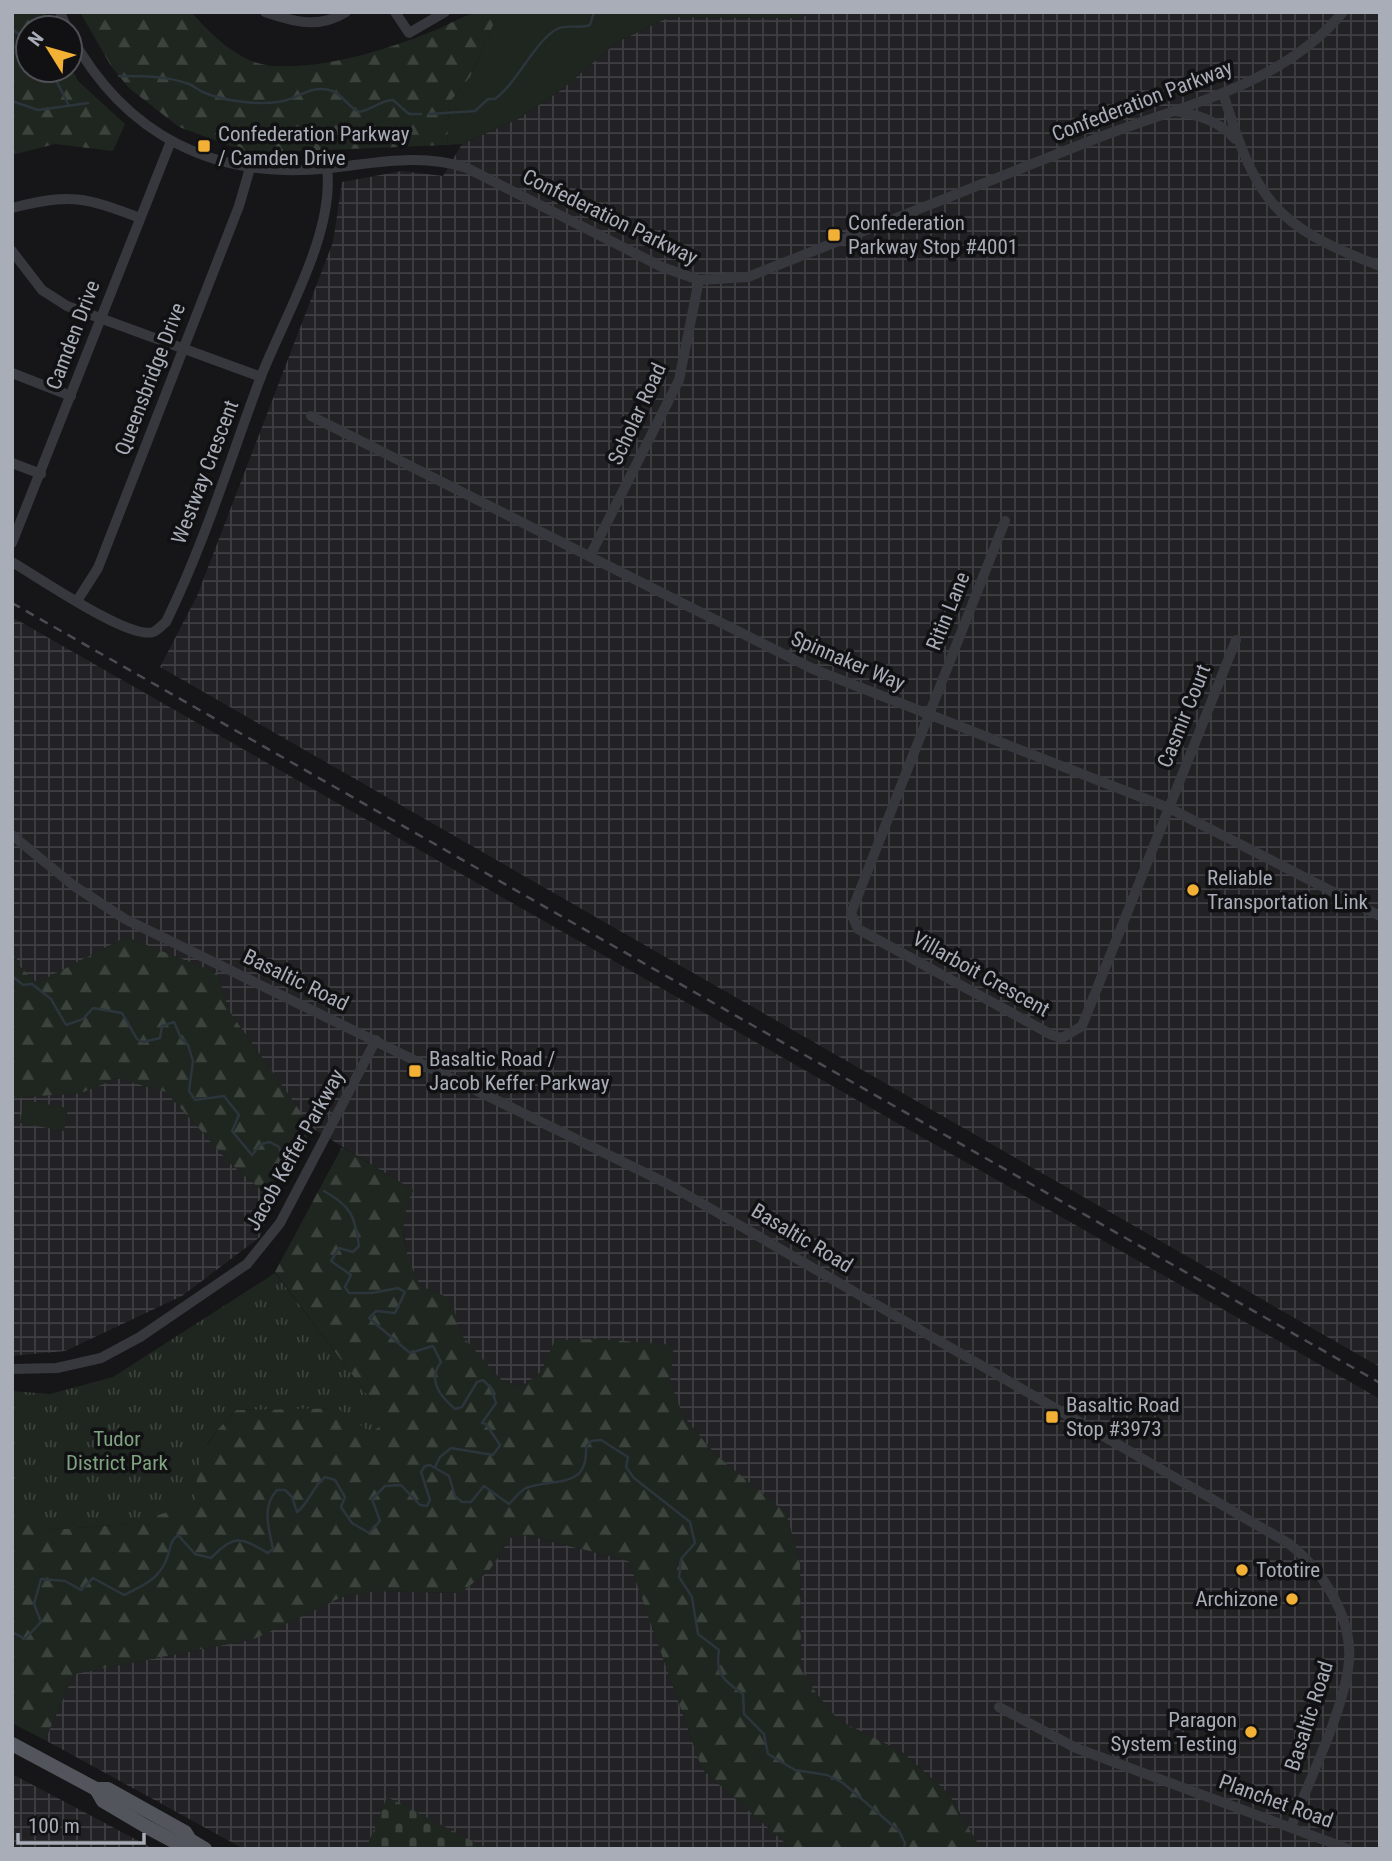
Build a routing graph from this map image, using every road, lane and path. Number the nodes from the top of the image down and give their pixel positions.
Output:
1 (265, 12) edge
2 (346, 12) edge
3 (395, 12) edge
4 (445, 12) edge
5 (1343, 12) edge
6 (84, 56) edge
7 (1223, 93) junction
8 (1173, 111) junction
9 (1238, 141) junction
10 (171, 142) junction
11 (250, 168) junction
12 (327, 168) junction
13 (12, 208) edge
14 (140, 219) junction
15 (12, 251) edge
16 (1380, 267) edge
17 (699, 280) junction
18 (100, 317) junction
19 (184, 348) junction
20 (12, 373) edge
21 (261, 377) junction
22 (71, 397) junction
23 (311, 416) dead end
24 (12, 463) edge
25 (41, 474) junction
26 (1005, 521) dead end
27 (12, 543) edge
28 (590, 556) junction
29 (12, 562) edge
30 (77, 601) junction
31 (1236, 640) dead end
32 (927, 715) junction
33 (1169, 808) junction
34 (12, 835) edge
35 (1380, 916) edge
36 (376, 1040) junction
37 (12, 1369) edge
38 (999, 1707) dead end
39 (12, 1744) edge
40 (1291, 1827) junction
41 (205, 1849) edge
42 (1348, 1849) edge

1 - 2 street
3 - 4 street
5 - 7 street, Confederation Parkway
6 - 10 street, Confederation Parkway
7 - 8 street, Confederation Parkway
7 - 9 street
8 - 9 street
8 - 17 street, Confederation Parkway
9 - 16 street
10 - 11 street, Confederation Parkway
10 - 14 street, Camden Drive
11 - 12 street, Confederation Parkway
11 - 19 street, Queensbridge Drive
12 - 17 street, Confederation Parkway
12 - 21 street, Westway Crescent
13 - 14 street
14 - 18 street, Camden Drive
15 - 18 street
17 - 28 street, Scholar Road
18 - 19 street
18 - 22 street, Camden Drive
19 - 21 street
19 - 30 street, Queensbridge Drive
20 - 22 street
21 - 30 street, Westway Crescent
22 - 25 street, Camden Drive
23 - 28 street, Spinnaker Way
24 - 25 street
25 - 27 street, Camden Drive
26 - 32 street, Ritin Lane
28 - 32 street, Spinnaker Way
29 - 30 street, Westway Crescent
31 - 33 street, Casmir Court
32 - 33 street, Spinnaker Way
32 - 33 street, Villarboit Crescent
33 - 35 street, Spinnaker Way
34 - 36 street, Basaltic Road
36 - 37 street, Jacob Keffer Parkway
36 - 40 street, Basaltic Road
38 - 40 street, Planchet Road
39 - 41 main road
40 - 42 street, Planchet Road

